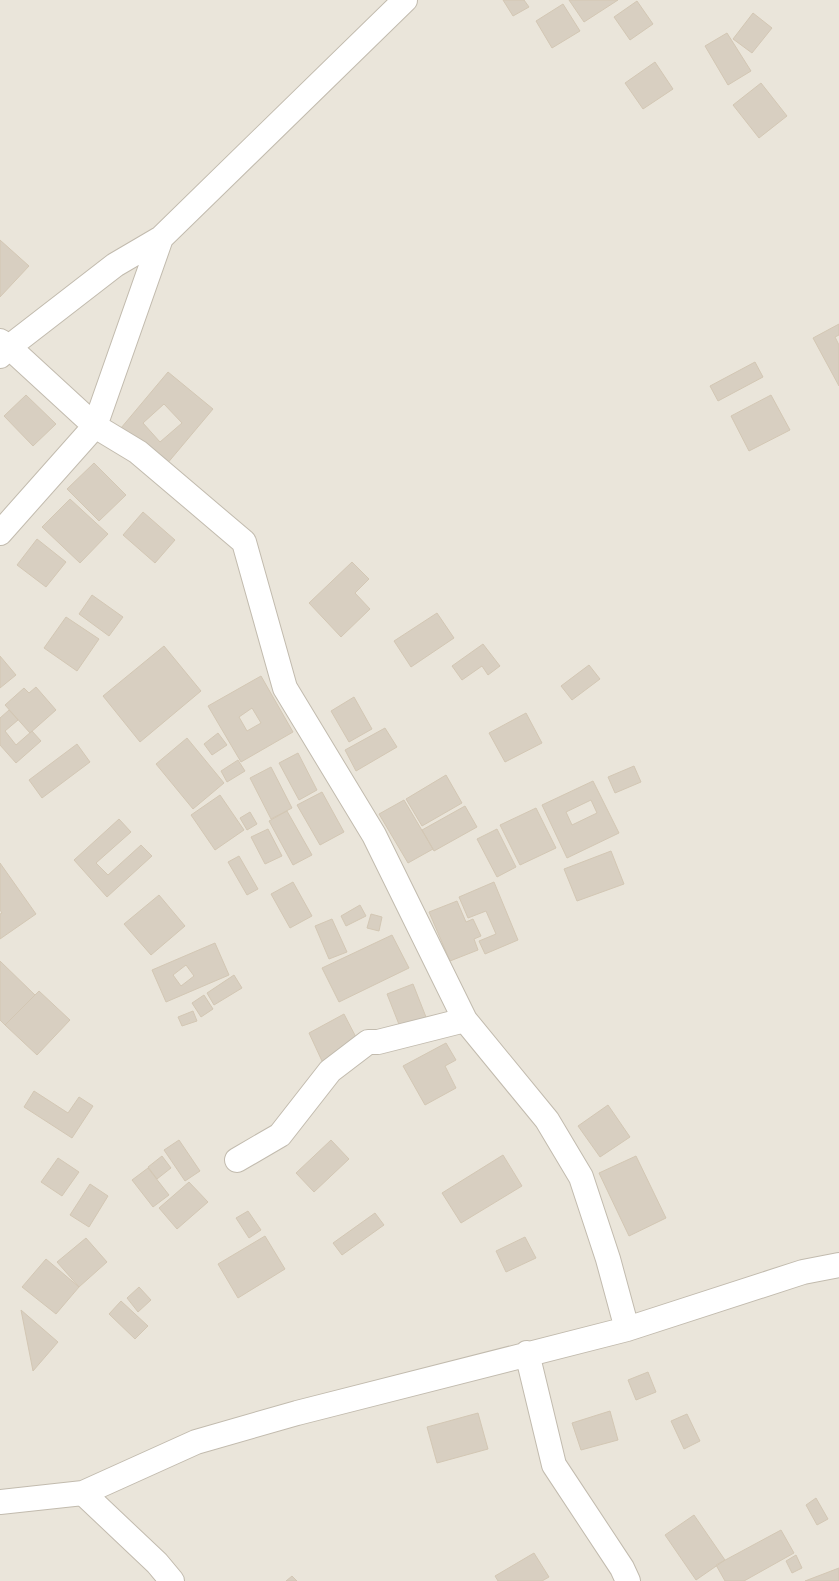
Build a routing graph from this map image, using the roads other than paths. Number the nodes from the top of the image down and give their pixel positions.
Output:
1 (405, 0) edge
2 (161, 238) junction
3 (3, 348) edge
4 (95, 426) junction
5 (0, 533) edge
6 (465, 1020) junction
7 (237, 1160) dead end
8 (839, 1265) edge
9 (627, 1329) junction
10 (527, 1353) junction
11 (84, 1493) junction
12 (0, 1502) edge
13 (172, 1581) edge
14 (628, 1581) edge

1 - 2 street
2 - 3 street
2 - 4 street
3 - 4 street
4 - 5 street
4 - 6 street
6 - 7 street
6 - 9 street
8 - 9 street
9 - 10 street
10 - 11 street
10 - 14 street
11 - 12 street
11 - 13 street

